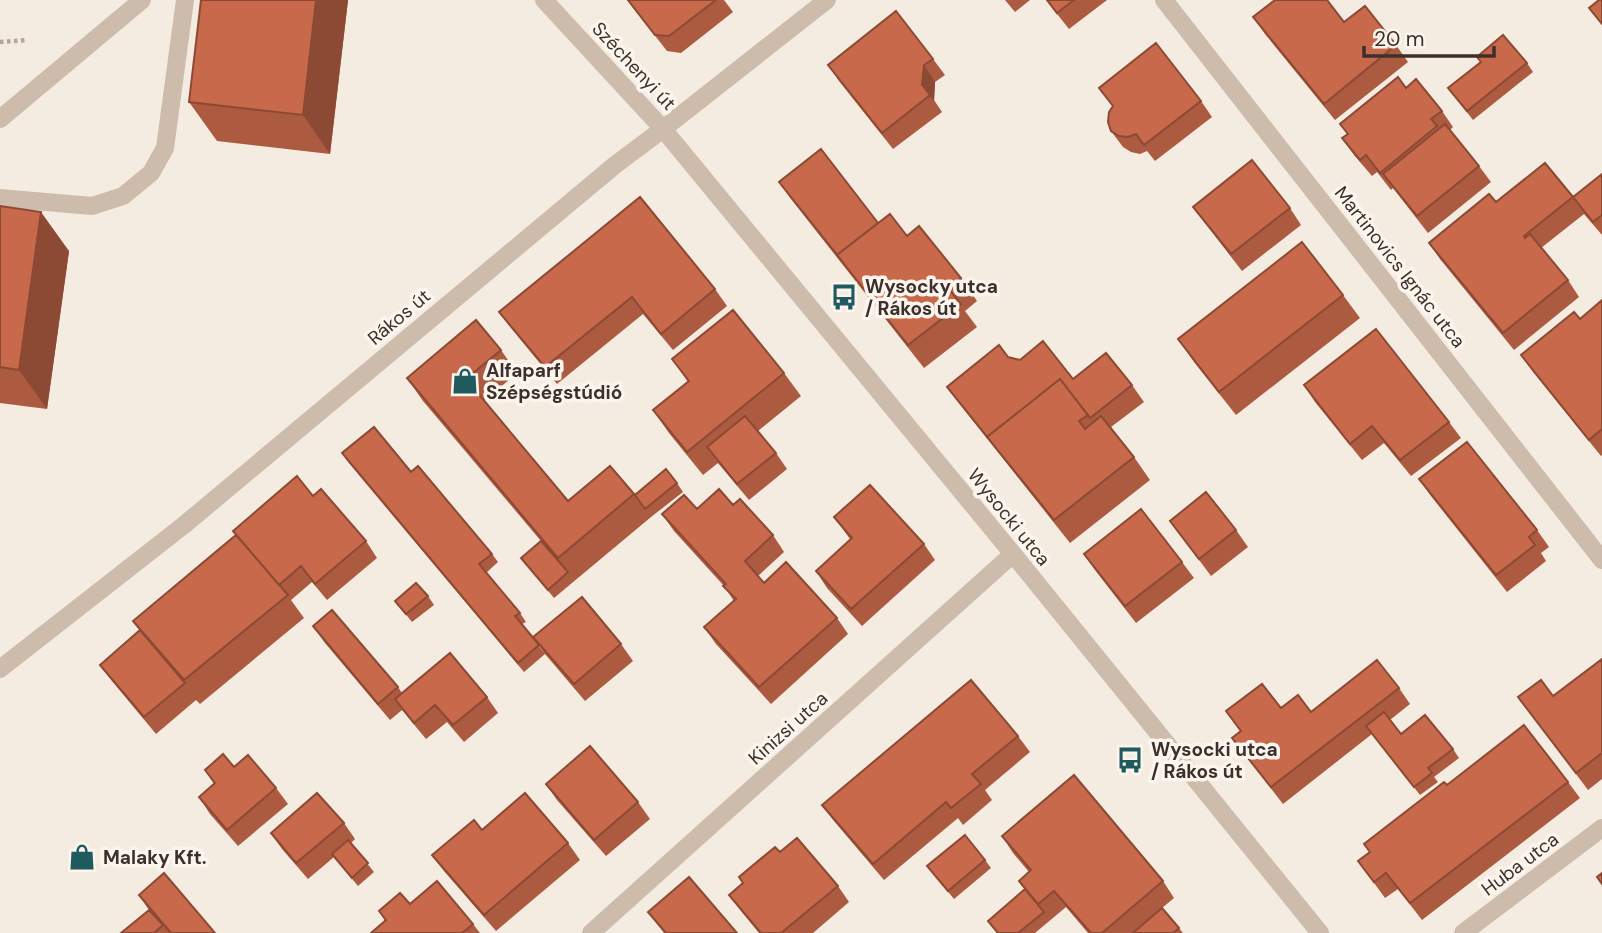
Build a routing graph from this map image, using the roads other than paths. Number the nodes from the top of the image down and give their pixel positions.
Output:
1 (142, 0) edge
2 (185, 0) edge
3 (544, 0) edge
4 (827, 0) edge
5 (1164, 0) edge
6 (0, 119) edge
7 (663, 129) junction
8 (0, 198) edge
9 (1013, 554) junction
10 (1602, 560) edge
11 (0, 669) edge
12 (1602, 828) edge
13 (591, 933) edge
14 (1320, 933) edge
15 (1463, 933) edge

1 - 6 street
2 - 8 street
3 - 7 street, Széchenyi út
4 - 7 street, Rákos út
5 - 10 street, Martinovics Ignác utca
7 - 9 street, Wysocki utca
7 - 11 street, Rákos út
9 - 13 street, Kinizsi utca
9 - 14 street, Wysocki utca
12 - 15 street, Huba utca

